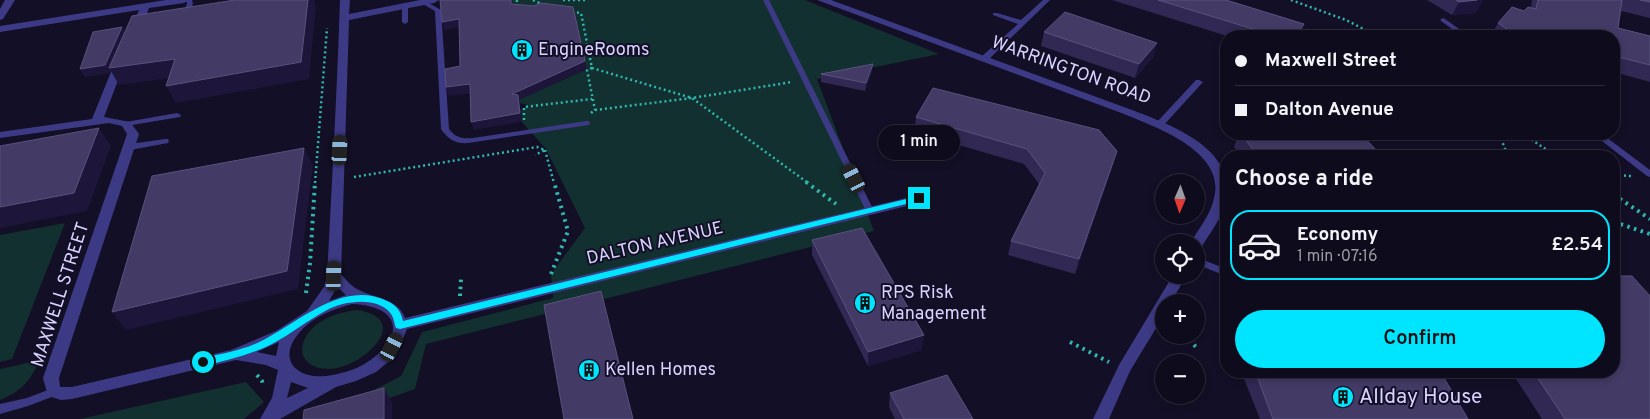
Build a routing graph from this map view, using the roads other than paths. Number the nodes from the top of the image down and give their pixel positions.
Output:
1 (10, 0) edge
2 (184, 0) edge
3 (189, 0) edge
4 (345, 0) edge
5 (766, 0) edge
6 (822, 0) edge
7 (1047, 0) edge
8 (429, 1) edge
9 (145, 6) junction
10 (405, 6) junction
11 (995, 14) dead end
12 (0, 17) edge
13 (192, 17) edge
14 (343, 18) junction
15 (1443, 20) dead end
16 (405, 22) dead end
17 (1022, 23) junction
18 (0, 29) edge
19 (1457, 30) edge
20 (131, 40) edge
21 (122, 58) edge
22 (984, 59) junction
23 (1199, 82) dead end
24 (177, 115) dead end
25 (97, 121) junction
26 (586, 123) dead end
27 (126, 124) junction
28 (1160, 124) junction
29 (0, 134) edge
30 (1605, 140) edge
31 (165, 141) dead end
32 (130, 147) junction
33 (1618, 150) edge
34 (1620, 151) edge
35 (1650, 174) edge
36 (1220, 175) edge
37 (919, 198) dead end
38 (1220, 198) edge
39 (870, 211) junction
40 (1202, 234) edge
41 (1205, 264) edge
42 (1220, 270) edge
43 (334, 276) junction
44 (365, 299) junction
45 (308, 317) junction
46 (1155, 318) edge
47 (400, 325) junction
48 (234, 355) junction
49 (285, 368) junction
50 (338, 381) junction
51 (53, 392) junction
52 (0, 409) edge
53 (269, 418) edge
54 (1101, 419) edge

1 - 12 street
2 - 9 street
3 - 13 lane
4 - 14 street
5 - 39 lane
6 - 22 street, WARRINGTON ROAD
7 - 17 lane
8 - 10 street
8 - 26 lane
9 - 18 street
9 - 20 street
10 - 14 street
10 - 16 lane
11 - 17 lane
14 - 43 street
15 - 19 lane
17 - 22 lane
21 - 25 street
22 - 28 street, WARRINGTON ROAD
23 - 28 lane
24 - 27 lane
25 - 27 street
25 - 29 street
27 - 32 street, MAXWELL STREET
28 - 36 street, WARRINGTON ROAD
30 - 33 lane
31 - 32 lane
32 - 51 street, MAXWELL STREET
34 - 35 lane
37 - 39 street, DALTON AVENUE
38 - 40 street, WARRINGTON ROAD
39 - 47 street, DALTON AVENUE
41 - 42 lane
43 - 44 street
43 - 45 street
44 - 45 street
44 - 47 street
45 - 48 street, MAXWELL STREET
45 - 49 street
46 - 54 street
47 - 50 street
48 - 49 street, MAXWELL STREET
48 - 51 street, MAXWELL STREET
49 - 50 street
49 - 53 street
50 - 53 street
51 - 52 lane

